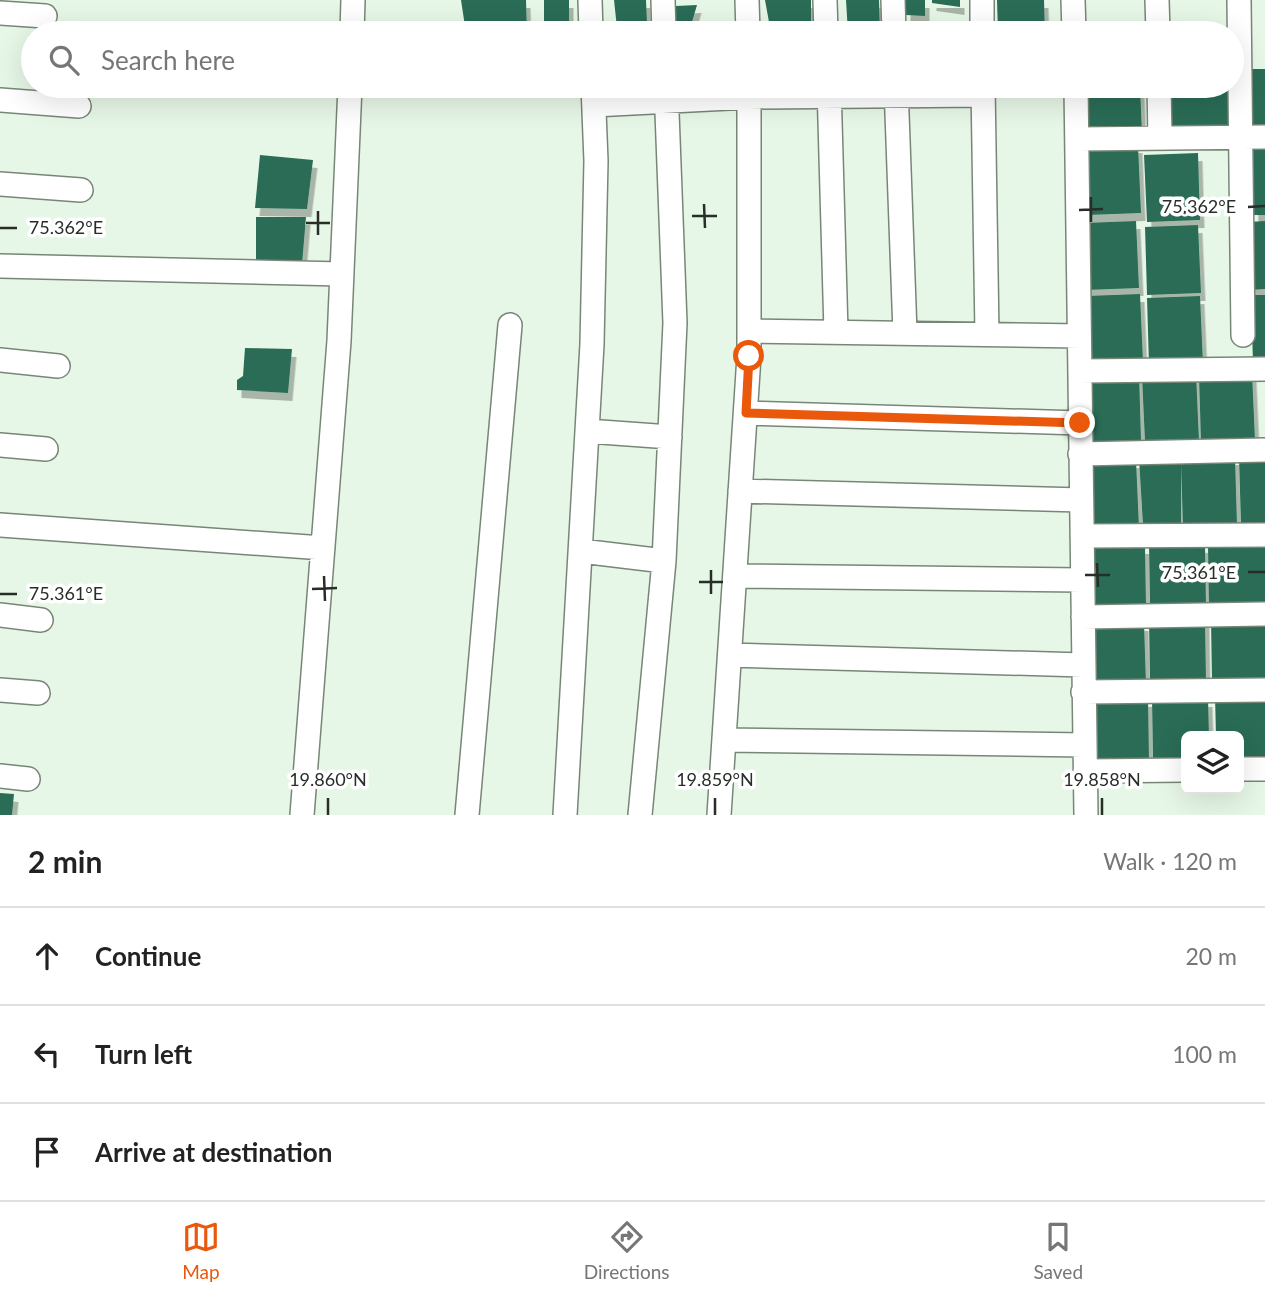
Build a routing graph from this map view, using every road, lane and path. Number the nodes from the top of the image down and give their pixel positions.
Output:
1 (354, 0) edge
2 (590, 0) edge
3 (663, 0) edge
4 (747, 0) edge
5 (825, 0) edge
6 (893, 0) edge
7 (982, 0) edge
8 (1073, 0) edge
9 (1157, 0) edge
10 (1239, 0) edge
11 (0, 13) edge
12 (45, 16) dead end
13 (353, 21) edge
14 (591, 21) edge
15 (664, 21) edge
16 (748, 21) edge
17 (826, 21) edge
18 (894, 21) edge
19 (982, 21) edge
20 (1074, 21) edge
21 (1158, 21) edge
22 (1239, 21) edge
23 (349, 98) edge
24 (594, 98) edge
25 (667, 98) edge
26 (749, 98) edge
27 (829, 98) edge
28 (896, 98) edge
29 (983, 98) edge
30 (1076, 98) edge
31 (1159, 98) edge
32 (1241, 98) edge
33 (0, 100) edge
34 (79, 106) dead end
35 (1242, 137) junction
36 (1265, 137) edge
37 (1160, 138) junction
38 (1078, 139) junction
39 (0, 184) edge
40 (81, 190) dead end
41 (0, 266) edge
42 (342, 274) junction
43 (510, 325) dead end
44 (750, 331) junction
45 (836, 332) junction
46 (905, 333) junction
47 (987, 334) junction
48 (1244, 335) dead end
49 (1079, 336) junction
50 (0, 360) edge
51 (58, 366) dead end
52 (1265, 369) edge
53 (1080, 371) junction
54 (746, 413) junction
55 (1080, 423) junction
56 (587, 431) junction
57 (670, 437) junction
58 (0, 445) edge
59 (46, 449) dead end
60 (1265, 450) edge
61 (1080, 454) junction
62 (740, 491) junction
63 (1081, 500) junction
64 (0, 526) edge
65 (1082, 536) junction
66 (1265, 536) edge
67 (323, 548) junction
68 (581, 551) junction
69 (664, 561) junction
70 (735, 576) junction
71 (1082, 580) junction
72 (1265, 614) edge
73 (0, 615) edge
74 (1083, 617) junction
75 (41, 620) dead end
76 (730, 655) junction
77 (1083, 665) junction
78 (0, 690) edge
79 (1265, 690) edge
80 (1083, 692) junction
81 (38, 694) dead end
82 (724, 740) junction
83 (1084, 745) junction
84 (1244, 769) edge
85 (1265, 769) edge
86 (1181, 770) edge
87 (1085, 771) junction
88 (0, 776) edge
89 (28, 779) dead end
90 (303, 815) edge
91 (467, 815) edge
92 (565, 815) edge
93 (640, 815) edge
94 (719, 815) edge
95 (1086, 815) edge

1 - 13 street
2 - 14 street
3 - 15 street
4 - 16 street
5 - 17 street
6 - 18 street
7 - 19 street
8 - 20 street
9 - 21 street
10 - 22 street
11 - 12 street
23 - 42 street
24 - 56 street
25 - 57 street
26 - 44 street
27 - 45 street
28 - 46 street
29 - 47 street
30 - 38 street
31 - 37 street
32 - 35 street
33 - 34 street
35 - 36 street
35 - 37 street
35 - 48 street
37 - 38 street
38 - 49 street
39 - 40 street
41 - 42 street
42 - 67 street
43 - 91 street
44 - 45 street
44 - 54 street
45 - 46 street
46 - 47 street
47 - 49 street
49 - 53 street
50 - 51 street
52 - 53 street
53 - 55 street
54 - 55 street
54 - 62 street
55 - 61 street
56 - 57 street
56 - 68 street
57 - 69 street
58 - 59 street
60 - 61 street
61 - 63 street
62 - 63 street
62 - 70 street
63 - 65 street
64 - 67 street
65 - 66 street
65 - 71 street
67 - 90 street
68 - 69 street
68 - 92 street
69 - 93 street
70 - 71 street
70 - 76 street
71 - 74 street
72 - 74 street
73 - 75 street
74 - 77 street
76 - 77 street
76 - 82 street
77 - 80 street
78 - 81 street
79 - 80 street
80 - 83 street
82 - 83 street
82 - 94 street
83 - 87 street
84 - 85 street
86 - 87 street
87 - 95 street
88 - 89 street

